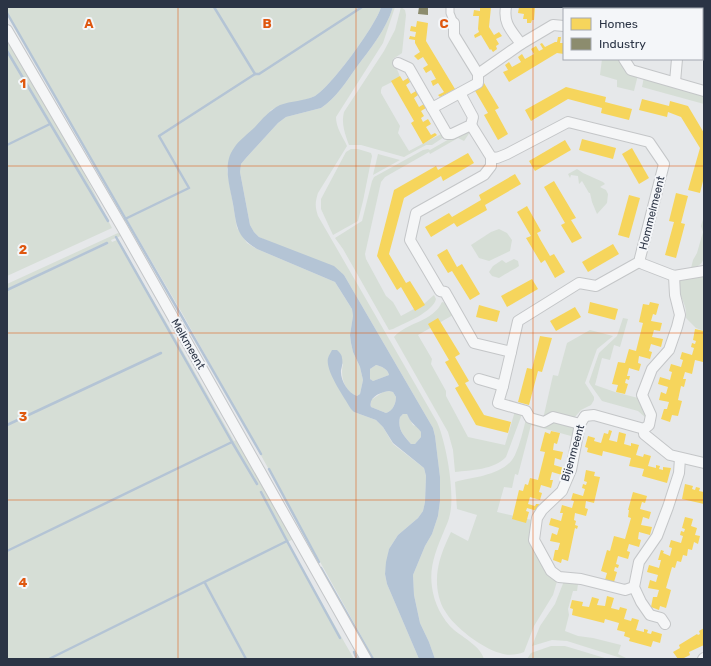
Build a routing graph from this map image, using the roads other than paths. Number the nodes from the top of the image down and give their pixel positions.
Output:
1 (450, 7) edge
2 (506, 7) edge
3 (454, 23) joint
4 (563, 26) edge
5 (7, 30) edge
6 (521, 44) junction
7 (625, 60) edge
8 (677, 60) edge
9 (398, 63) dead end
10 (478, 74) junction
11 (675, 82) junction
12 (704, 90) edge
13 (460, 93) junction
14 (432, 108) junction
15 (471, 125) junction
16 (491, 157) junction
17 (640, 262) junction
18 (704, 272) edge
19 (674, 276) junction
20 (511, 352) junction
21 (479, 379) dead end
22 (503, 386) junction
23 (580, 424) junction
24 (644, 429) junction
25 (680, 458) junction
26 (704, 463) edge
27 (634, 587) junction
28 (665, 624) dead end
29 (366, 659) edge

1 - 3 street
2 - 6 street
3 - 10 street
4 - 6 street
5 - 29 street, Melkmeent
6 - 10 street
7 - 11 street
8 - 11 street
9 - 14 street
10 - 13 street
11 - 12 street
13 - 14 street
13 - 15 street
14 - 15 street
15 - 16 street
16 - 17 street, Hommelmeent
16 - 20 street
17 - 19 street
17 - 20 street, Hommelmeent
18 - 19 street
19 - 24 street
20 - 22 street
21 - 22 street
22 - 23 street
23 - 24 street, Bijenmeent
23 - 27 street, Bijenmeent
24 - 25 street
25 - 26 street
25 - 27 street
27 - 28 street

